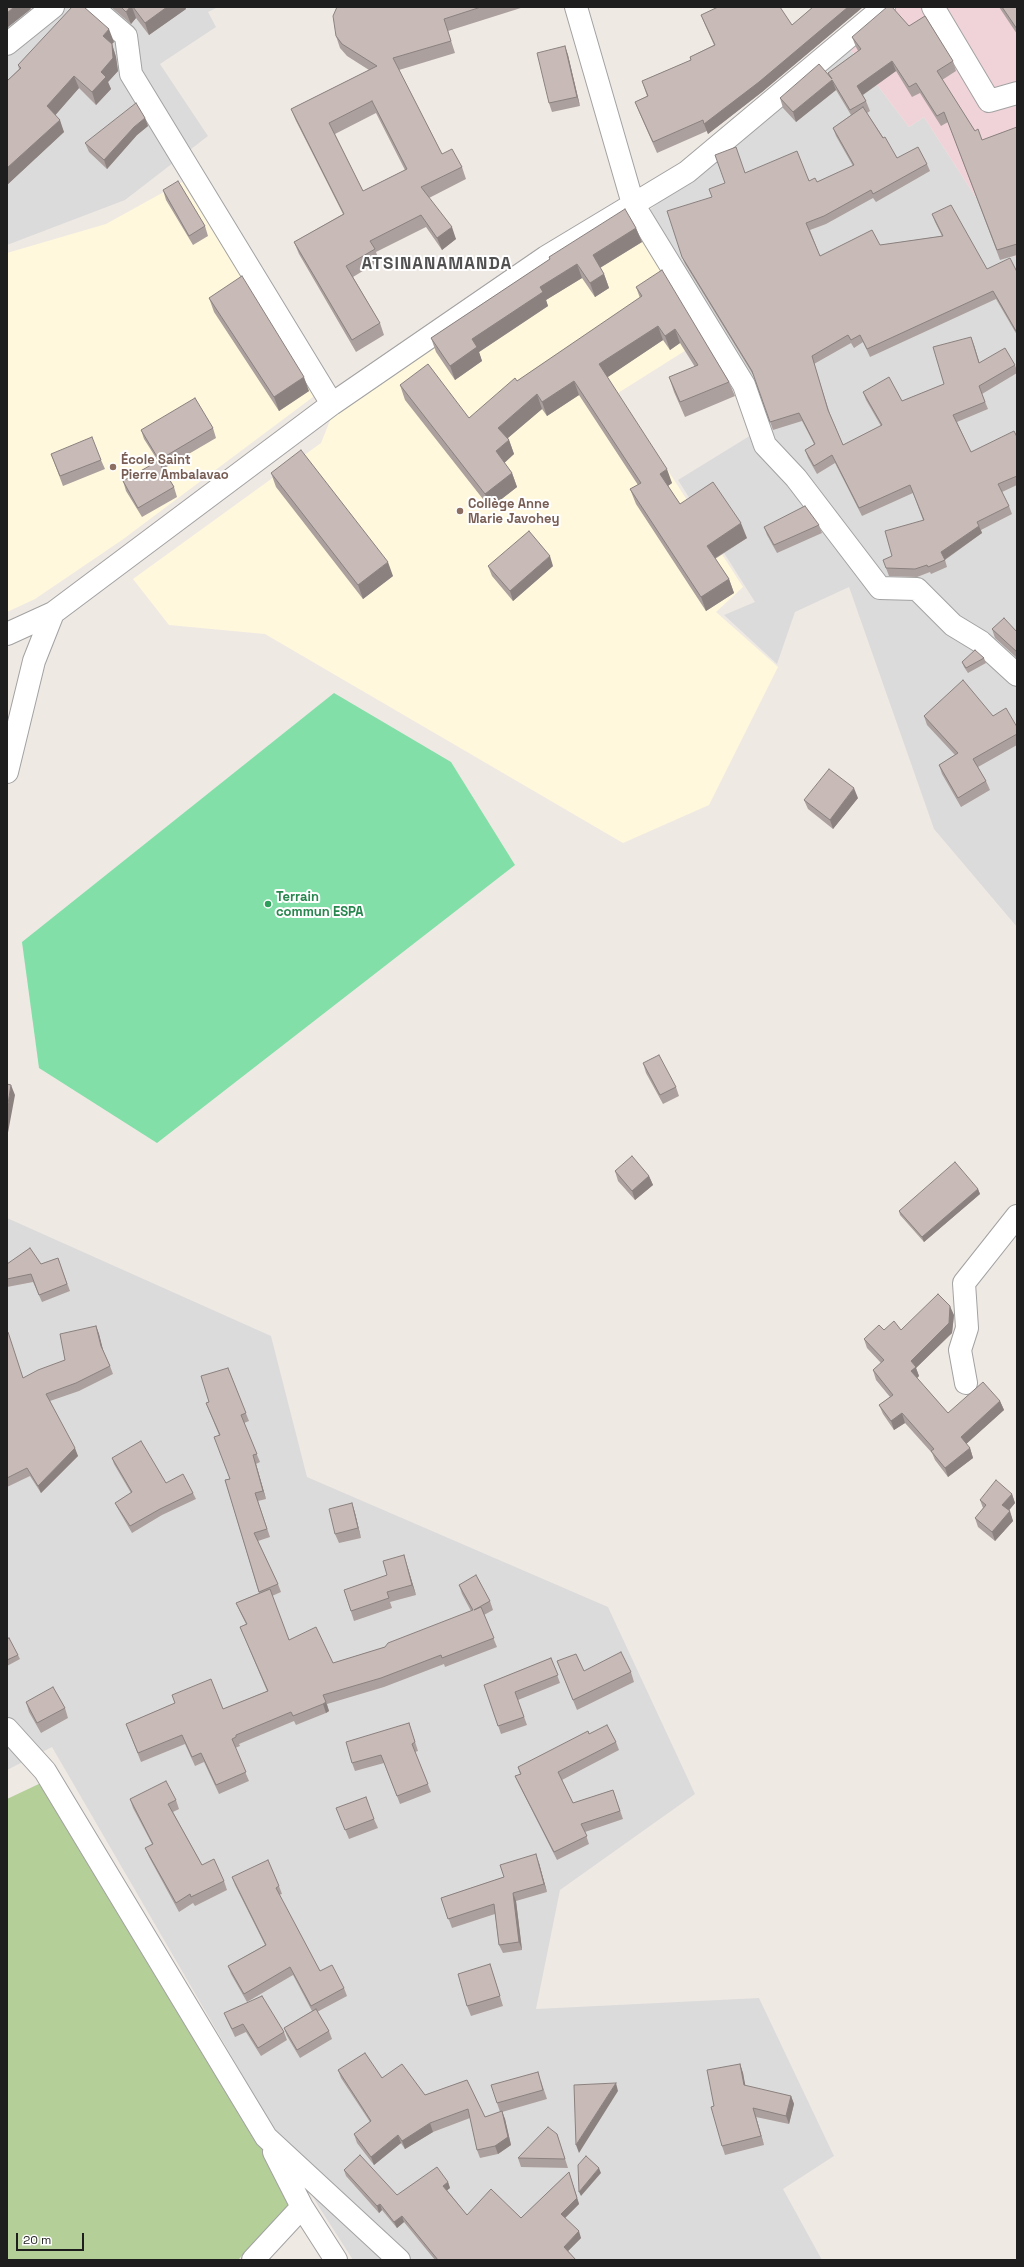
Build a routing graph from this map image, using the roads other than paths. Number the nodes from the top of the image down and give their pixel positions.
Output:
1 (53, 7) edge
2 (92, 7) edge
3 (576, 7) edge
4 (884, 7) edge
5 (933, 7) edge
6 (7, 44) edge
7 (1017, 93) edge
8 (633, 204) junction
9 (332, 404) junction
10 (53, 613) junction
11 (7, 634) edge
12 (1017, 675) edge
13 (7, 772) edge
14 (1017, 1216) edge
15 (966, 1382) dead end
16 (7, 1729) edge
17 (266, 2137) junction
18 (302, 2207) junction
19 (253, 2260) edge
20 (336, 2260) edge
21 (398, 2260) edge

1 - 6 street
2 - 9 street
3 - 8 street
4 - 8 street
5 - 7 street
8 - 9 street
8 - 12 street
9 - 10 street
10 - 11 street
10 - 13 street
14 - 15 street
16 - 17 street
17 - 18 street
17 - 21 street
18 - 19 street
18 - 20 street

